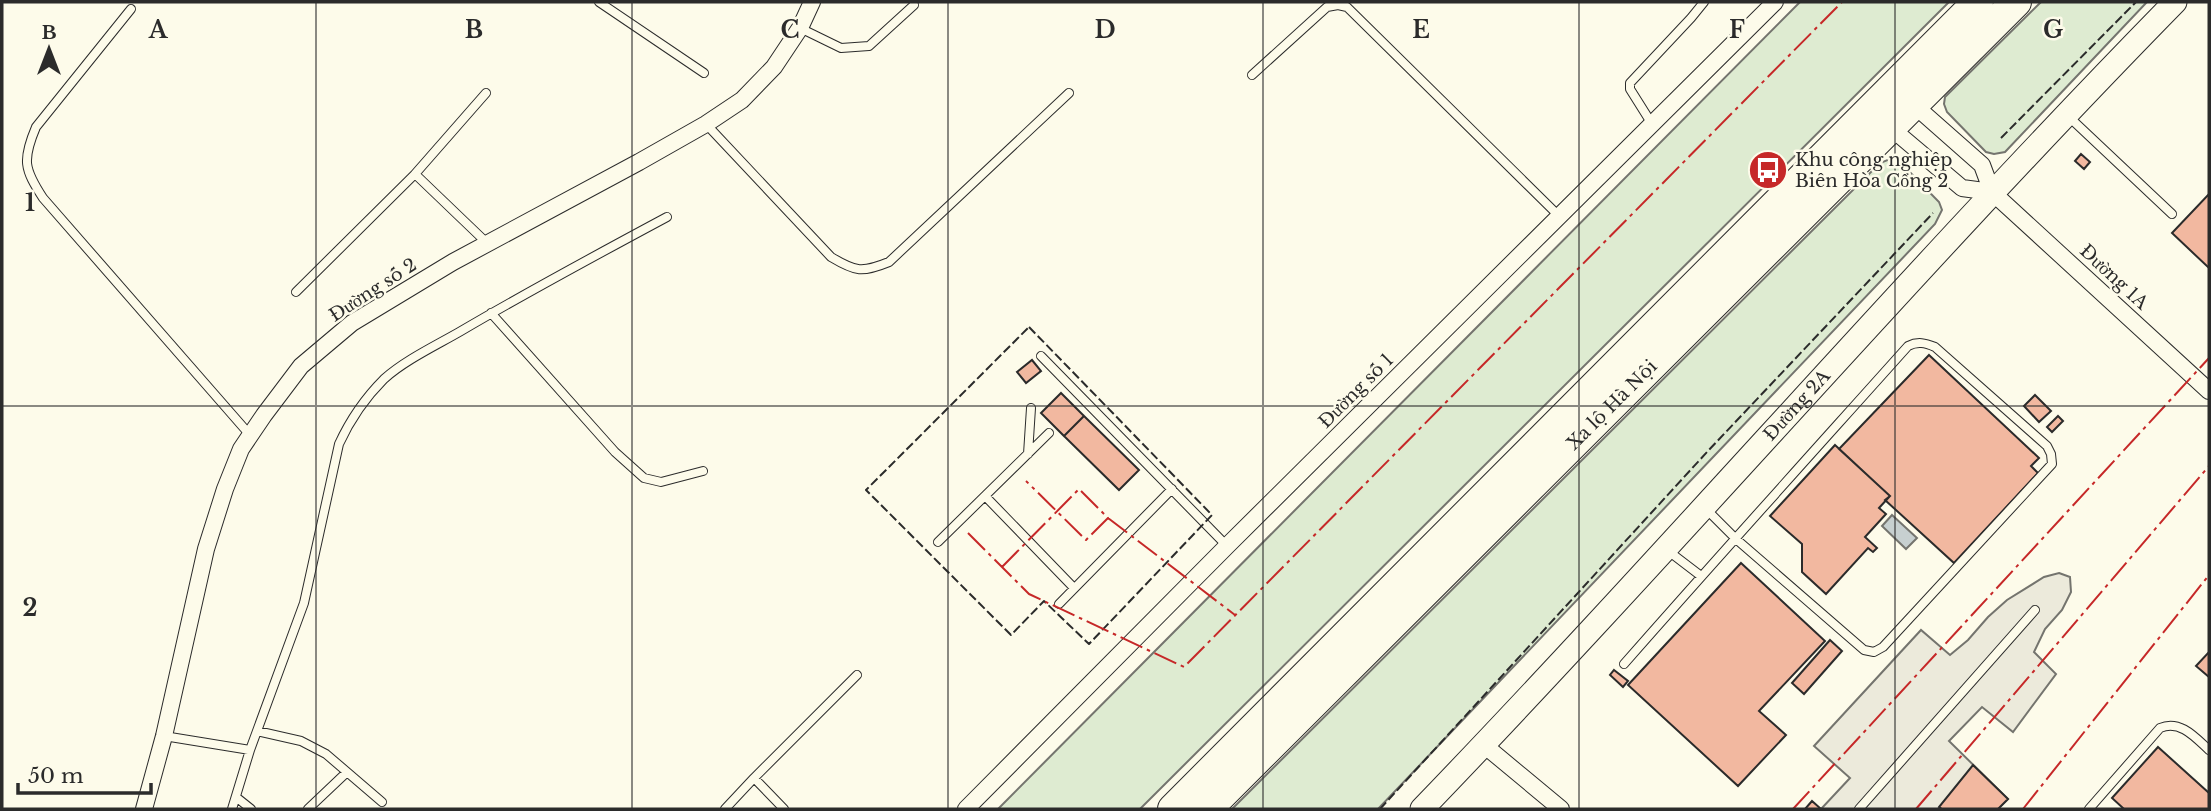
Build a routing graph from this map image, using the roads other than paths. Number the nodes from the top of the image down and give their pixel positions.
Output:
1 (599, 2) edge
2 (812, 2) edge
3 (1704, 2) edge
4 (1775, 2) edge
5 (1978, 2) edge
6 (2016, 2) edge
7 (2175, 2) edge
8 (1350, 4) edge
9 (914, 5) dead end
10 (131, 9) dead end
11 (800, 28) junction
12 (704, 73) dead end
13 (1252, 75) dead end
14 (486, 93) dead end
15 (1069, 93) dead end
16 (1914, 105) junction
17 (2066, 114) junction
18 (706, 124) junction
19 (1652, 124) junction
20 (1891, 128) junction
21 (415, 174) junction
22 (1992, 192) junction
23 (2172, 214) dead end
24 (1559, 216) junction
25 (667, 217) dead end
26 (488, 244) junction
27 (296, 292) dead end
28 (491, 313) junction
29 (1041, 356) dead end
30 (2209, 391) edge
31 (1031, 408) dead end
32 (1049, 433) dead end
33 (250, 435) junction
34 (1028, 454) junction
35 (703, 471) dead end
36 (1172, 489) junction
37 (985, 496) junction
38 (1704, 507) junction
39 (1736, 539) junction
40 (938, 542) dead end
41 (1227, 546) junction
42 (1665, 549) junction
43 (1701, 576) junction
44 (1074, 588) junction
45 (1059, 604) dead end
46 (2035, 610) dead end
47 (1624, 664) dead end
48 (857, 675) dead end
49 (257, 731) junction
50 (164, 736) junction
51 (1484, 745) junction
52 (250, 750) junction
53 (2209, 750) edge
54 (347, 772) junction
55 (754, 778) junction
56 (236, 797) junction
57 (382, 802) dead end
58 (144, 809) edge
59 (232, 809) edge
60 (251, 809) edge
61 (308, 809) edge
62 (724, 809) edge
63 (784, 809) edge
64 (966, 809) edge
65 (1173, 809) edge
66 (1208, 809) edge
67 (1422, 809) edge
68 (1561, 809) edge
69 (1859, 809) edge
70 (2089, 809) edge

1 - 12 lane
2 - 11 street, Đường số 2
3 - 19 lane
4 - 19 street, Đường số 1
5 - 65 highway, Xa lộ Hà Nội
6 - 16 highway, Xa lộ Hà Nội
7 - 17 street, Đường 2A
8 - 13 lane
8 - 24 lane
9 - 11 lane
10 - 33 lane
11 - 18 street, Đường số 2
14 - 21 lane
15 - 18 lane
16 - 20 highway, Xa lộ Hà Nội
16 - 22 street, Đường 1A
17 - 22 street, Đường 2A
17 - 23 lane
18 - 26 street, Đường số 2
19 - 24 street, Đường số 1
20 - 22 street
20 - 66 highway, Xa lộ Hà Nội
21 - 26 lane
21 - 27 lane
22 - 30 street, Đường 1A
22 - 38 street, Đường 2A
24 - 41 street, Đường số 1
25 - 28 lane
26 - 33 street, Đường số 2
28 - 35 lane
28 - 49 lane
29 - 36 lane
31 - 34 lane
32 - 34 lane
33 - 50 street, Đường số 2
34 - 37 lane
36 - 41 lane
36 - 44 lane
37 - 40 lane
37 - 44 lane
38 - 39 lane
38 - 42 street, Đường 2A
39 - 39 lane
39 - 43 lane
41 - 64 street, Đường số 1
42 - 43 lane
42 - 51 street, Đường 2A
43 - 47 lane
44 - 45 lane
46 - 69 lane
48 - 55 lane
49 - 52 lane
49 - 54 lane
50 - 52 lane
50 - 58 street, Đường số 2
51 - 67 street, Đường 2A
51 - 68 street
52 - 56 lane
53 - 70 lane
54 - 57 lane
54 - 61 lane
55 - 62 lane
55 - 63 lane
56 - 59 lane
56 - 60 lane

